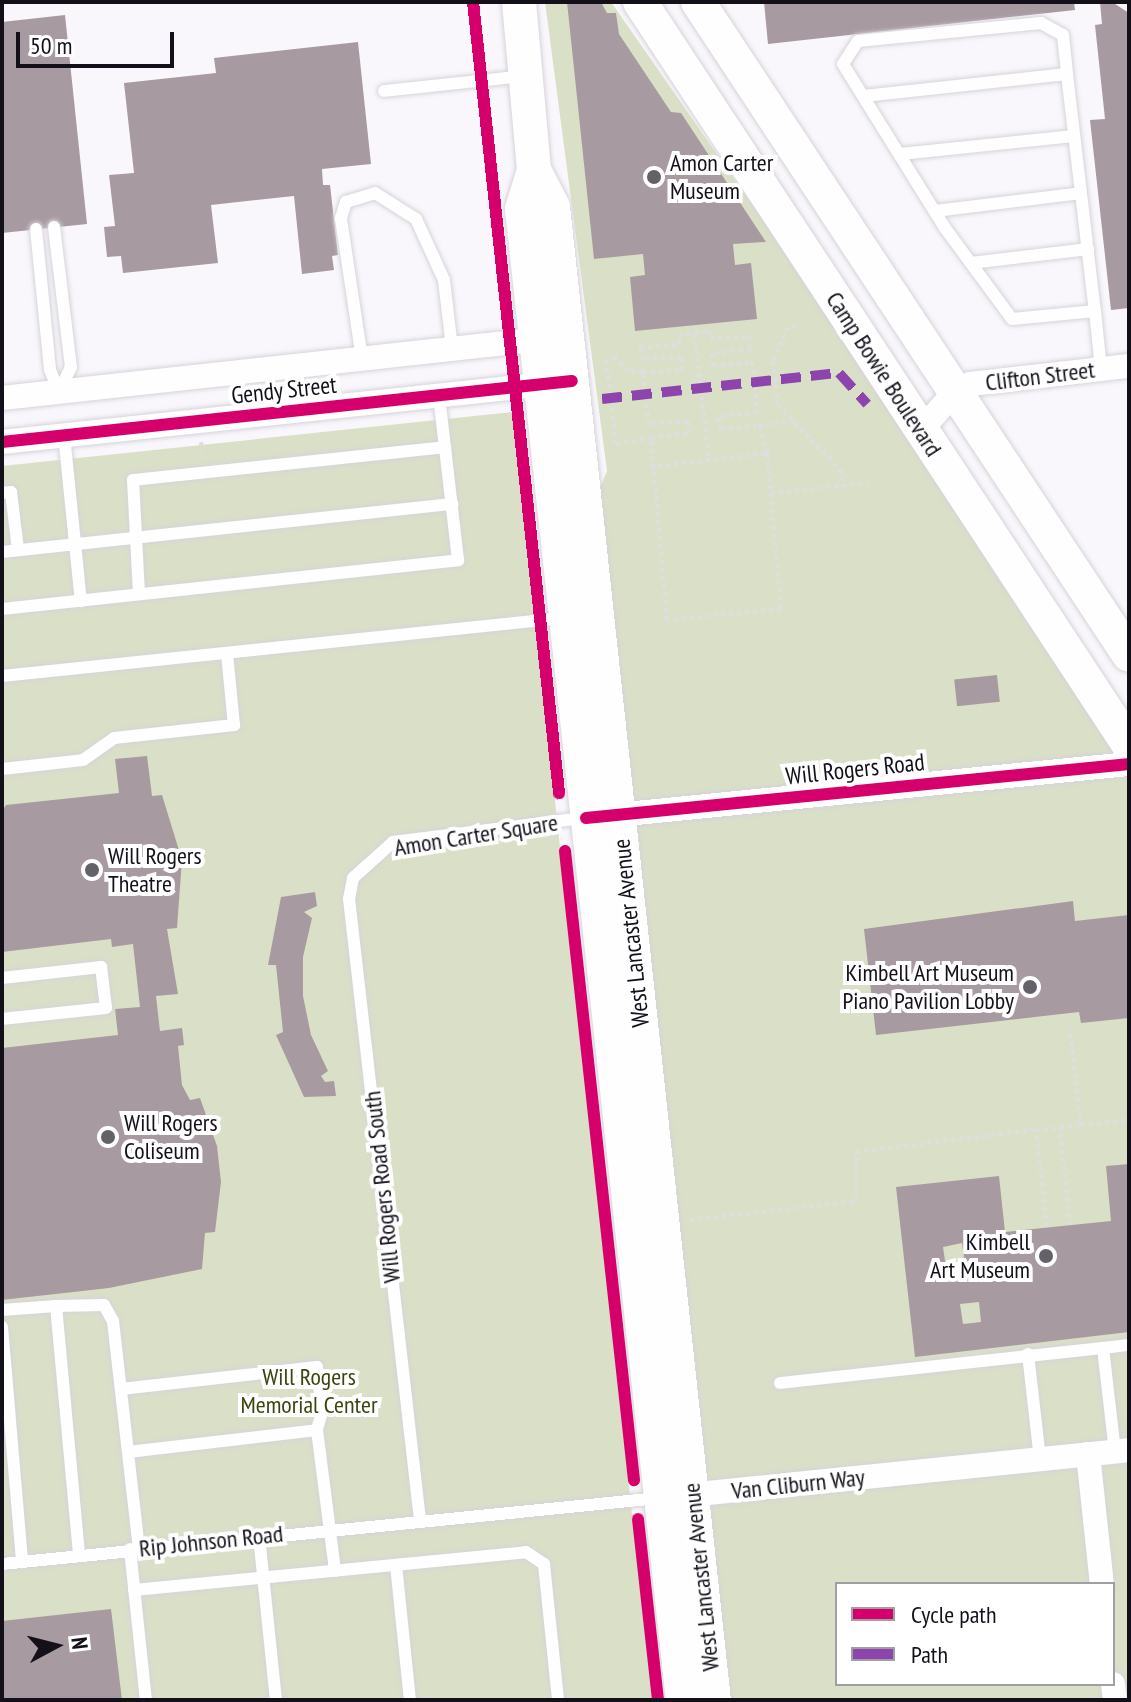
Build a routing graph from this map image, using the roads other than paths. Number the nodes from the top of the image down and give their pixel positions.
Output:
1 (640, 2) edge
2 (698, 2) edge
3 (518, 4) edge
4 (1067, 74) junction
5 (524, 76) junction
6 (384, 91) dead end
7 (864, 96) junction
8 (1074, 136) junction
9 (900, 154) junction
10 (1081, 193) junction
11 (935, 211) junction
12 (54, 227) dead end
13 (36, 229) dead end
14 (1088, 249) junction
15 (971, 263) junction
16 (1095, 311) junction
17 (551, 338) junction
18 (452, 348) junction
19 (362, 359) junction
20 (1129, 366) edge
21 (1101, 369) junction
22 (556, 383) junction
23 (59, 392) junction
24 (955, 392) junction
25 (439, 395) junction
26 (2, 398) edge
27 (921, 430) junction
28 (64, 435) junction
29 (2, 442) edge
30 (445, 447) junction
31 (2, 493) edge
32 (452, 504) junction
33 (133, 538) junction
34 (75, 544) junction
35 (18, 550) junction
36 (2, 552) edge
37 (139, 594) junction
38 (81, 601) junction
39 (2, 609) edge
40 (581, 615) junction
41 (227, 653) junction
42 (1129, 655) edge
43 (2, 676) edge
44 (1129, 745) edge
45 (1129, 764) edge
46 (2, 769) edge
47 (602, 816) junction
48 (369, 859) joint
49 (2, 978) edge
50 (2, 1019) edge
51 (56, 1306) junction
52 (2, 1310) edge
53 (2, 1327) edge
54 (1129, 1345) edge
55 (1103, 1348) junction
56 (1028, 1354) junction
57 (780, 1383) dead end
58 (121, 1389) junction
59 (317, 1430) junction
60 (1122, 1451) edge
61 (128, 1452) junction
62 (1088, 1454) junction
63 (1040, 1459) junction
64 (676, 1496) junction
65 (420, 1520) junction
66 (330, 1529) junction
67 (259, 1536) junction
68 (134, 1548) junction
69 (79, 1556) junction
70 (22, 1562) junction
71 (2, 1564) edge
72 (396, 1565) junction
73 (335, 1571) junction
74 (264, 1578) junction
75 (1102, 1582) edge
76 (134, 1590) junction
77 (146, 1700) edge
78 (276, 1700) edge
79 (410, 1700) edge
80 (558, 1700) edge
81 (683, 1700) edge
82 (714, 1700) edge

1 - 27 main road, Camp Bowie Boulevard
2 - 24 main road, Camp Bowie Boulevard
3 - 5 main road, West Lancaster Avenue
4 - 7 lane
4 - 7 lane
4 - 8 lane
5 - 6 lane
5 - 17 main road, West Lancaster Avenue
7 - 9 lane
8 - 9 lane
8 - 10 lane
9 - 11 lane
10 - 11 lane
10 - 14 lane
11 - 15 lane
12 - 23 lane
13 - 23 lane
14 - 15 lane
14 - 16 lane
15 - 16 lane
16 - 21 lane
17 - 18 street, Gendy Street
17 - 22 main road, West Lancaster Avenue
18 - 19 street, Gendy Street
18 - 19 lane
19 - 23 street, Gendy Street
20 - 21 street, Clifton Street
21 - 24 street, Clifton Street
22 - 25 street, Gendy Street
22 - 40 main road, West Lancaster Avenue
23 - 26 street, Gendy Street
23 - 28 street
24 - 27 street, Clifton Street
24 - 42 main road, Camp Bowie Boulevard
25 - 28 street, Gendy Street
25 - 30 lane
27 - 44 main road, Camp Bowie Boulevard
28 - 29 street, Gendy Street
28 - 34 lane
30 - 32 lane
30 - 33 lane
31 - 35 lane
32 - 33 lane
32 - 37 lane
33 - 34 lane
33 - 37 lane
34 - 35 lane
34 - 38 lane
35 - 36 lane
37 - 38 lane
38 - 39 lane
40 - 41 lane
40 - 47 main road, West Lancaster Avenue
41 - 43 lane
41 - 46 lane
45 - 47 street, Will Rogers Road
47 - 48 lane, Amon Carter Square
47 - 64 main road, West Lancaster Avenue
48 - 65 lane, Will Rogers Road South
49 - 50 lane
51 - 52 lane
51 - 58 lane
51 - 69 lane
53 - 70 lane
54 - 55 lane
55 - 56 lane
55 - 60 lane
56 - 57 lane
56 - 63 lane
58 - 59 lane
58 - 61 lane
59 - 61 lane
59 - 66 lane
60 - 62 street, Van Cliburn Way
61 - 68 lane
62 - 63 street, Van Cliburn Way
62 - 75 street
63 - 64 street, Van Cliburn Way
64 - 65 lane, Van Cliburn Way
64 - 81 main road, West Lancaster Avenue
64 - 82 main road, West Lancaster Avenue
65 - 66 lane, Rip Johnson Road
66 - 67 lane, Rip Johnson Road
66 - 73 lane
67 - 68 lane, Rip Johnson Road
67 - 74 lane
68 - 69 lane, Rip Johnson Road
68 - 76 lane
69 - 70 lane, Rip Johnson Road
70 - 71 lane, Rip Johnson Road
72 - 73 lane
72 - 79 lane
72 - 80 lane
73 - 74 lane
74 - 76 lane
74 - 78 lane
76 - 77 lane

